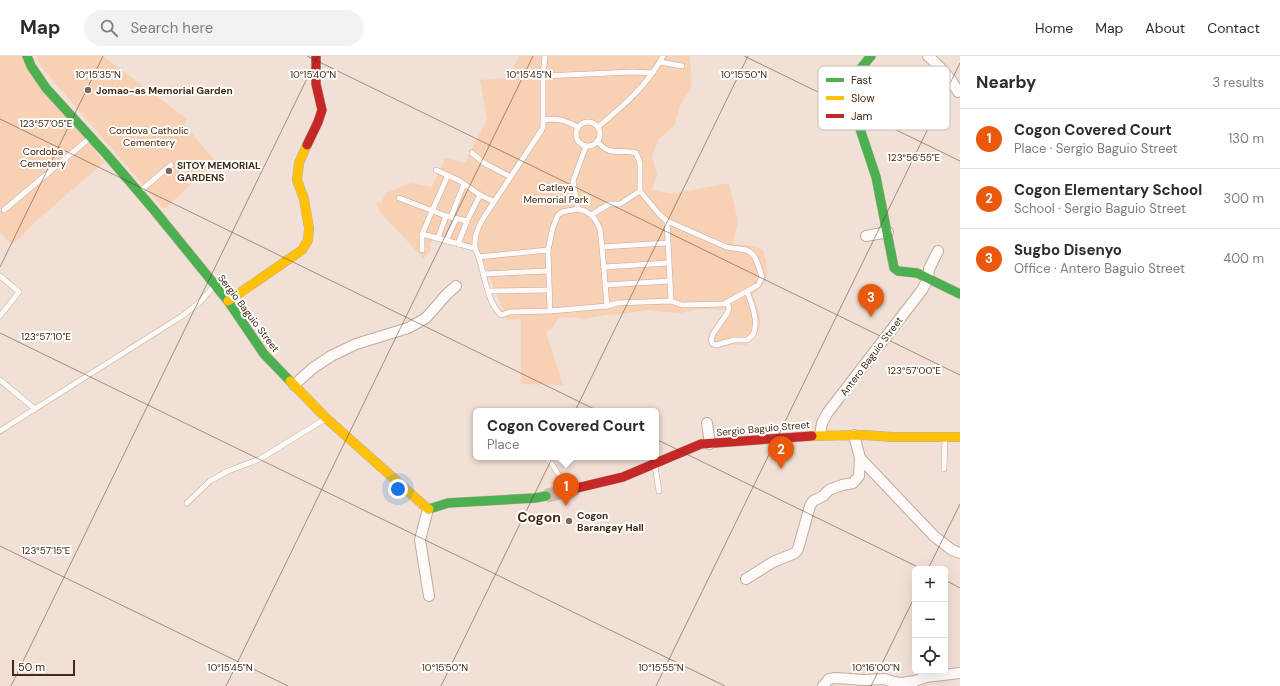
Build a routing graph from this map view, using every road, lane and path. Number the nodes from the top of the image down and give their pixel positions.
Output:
1 (25, 56) edge
2 (316, 56) edge
3 (545, 56) edge
4 (663, 56) edge
5 (871, 56) edge
6 (928, 56) edge
7 (660, 62) junction
8 (682, 66) dead end
9 (863, 66) edge
10 (940, 66) edge
11 (653, 73) junction
12 (543, 76) junction
13 (950, 77) edge
14 (958, 92) dead end
15 (544, 120) junction
16 (578, 127) junction
17 (598, 127) junction
18 (860, 130) edge
19 (91, 136) junction
20 (597, 141) junction
21 (586, 146) junction
22 (472, 153) dead end
23 (170, 165) dead end
24 (436, 170) dead end
25 (448, 175) junction
26 (511, 177) junction
27 (464, 184) junction
28 (640, 191) junction
29 (138, 192) junction
30 (480, 195) junction
31 (400, 198) dead end
32 (493, 201) junction
33 (578, 209) junction
34 (4, 210) dead end
35 (432, 210) junction
36 (592, 215) junction
37 (451, 218) junction
38 (467, 221) junction
39 (667, 221) junction
40 (888, 232) junction
41 (422, 234) junction
42 (866, 236) dead end
43 (438, 238) junction
44 (446, 241) junction
45 (667, 243) junction
46 (458, 244) junction
47 (602, 247) junction
48 (474, 248) junction
49 (422, 250) dead end
50 (548, 250) junction
51 (938, 252) dead end
52 (479, 257) junction
53 (668, 263) junction
54 (604, 267) junction
55 (548, 271) junction
56 (483, 274) junction
57 (0, 276) edge
58 (928, 279) junction
59 (669, 281) junction
60 (215, 285) junction
61 (605, 285) junction
62 (456, 286) dead end
63 (548, 290) junction
64 (489, 291) junction
65 (747, 291) junction
66 (960, 294) edge
67 (228, 301) junction
68 (671, 301) junction
69 (727, 302) junction
70 (607, 306) junction
71 (550, 311) junction
72 (0, 316) edge
73 (0, 380) edge
74 (294, 385) junction
75 (35, 409) junction
76 (326, 418) junction
77 (706, 423) dead end
78 (0, 431) edge
79 (820, 435) junction
80 (854, 435) junction
81 (945, 437) junction
82 (960, 437) edge
83 (710, 444) junction
84 (860, 458) junction
85 (547, 460) edge
86 (654, 465) junction
87 (944, 469) dead end
88 (572, 489) joint
89 (659, 491) dead end
90 (546, 496) tunnel mouth
91 (187, 503) dead end
92 (428, 509) junction
93 (960, 553) edge
94 (746, 579) dead end
95 (429, 596) dead end
96 (960, 673) edge
97 (823, 686) edge

1 - 19 street, Sergio Baguio Street
2 - 67 street
3 - 12 lane
4 - 7 lane
5 - 9 street
6 - 10 street
7 - 8 lane
7 - 11 lane
11 - 12 lane
11 - 17 lane
12 - 15 lane
13 - 14 street
15 - 16 lane
15 - 26 lane
16 - 17 lane
16 - 21 lane
17 - 20 lane
18 - 40 street
19 - 29 street, Sergio Baguio Street
19 - 34 lane
20 - 21 lane
20 - 28 lane
21 - 33 lane
22 - 26 lane
23 - 29 lane
24 - 25 lane
25 - 27 lane
25 - 35 lane
26 - 32 lane
27 - 30 lane
27 - 37 lane
28 - 36 lane
28 - 39 lane
29 - 60 street, Sergio Baguio Street
30 - 32 lane
30 - 38 lane
31 - 35 lane
32 - 48 lane
33 - 36 lane
33 - 50 lane
35 - 37 lane
35 - 41 lane
36 - 47 lane
37 - 38 lane
37 - 43 lane
37 - 44 lane
38 - 46 lane
39 - 45 lane
39 - 65 lane
40 - 42 street
40 - 58 street
41 - 43 lane
41 - 49 lane
43 - 44 lane
44 - 46 lane
45 - 47 lane
45 - 53 lane
46 - 48 lane
47 - 54 lane
48 - 52 lane
50 - 52 lane
50 - 55 lane
51 - 58 street, Antero Baguio Street
52 - 56 lane
53 - 54 lane
53 - 59 lane
54 - 61 lane
55 - 56 lane
55 - 63 lane
56 - 64 lane
57 - 72 lane
58 - 66 street
58 - 79 street, Antero Baguio Street
59 - 61 lane
59 - 68 lane
60 - 67 street, Sergio Baguio Street
60 - 75 lane
61 - 70 lane
62 - 74 street
63 - 64 lane
63 - 71 lane
64 - 71 lane
65 - 69 lane
65 - 69 lane
67 - 74 street, Sergio Baguio Street
68 - 69 lane
68 - 70 lane
70 - 71 lane
73 - 75 lane
74 - 76 street, Sergio Baguio Street
75 - 78 lane
76 - 91 lane
76 - 92 street, Sergio Baguio Street
77 - 83 street
79 - 80 street, Sergio Baguio Street
79 - 83 street, Sergio Baguio Street
80 - 81 street, Sergio Baguio Street
80 - 84 street
81 - 82 street, Sergio Baguio Street
81 - 87 lane
83 - 86 street, Sergio Baguio Street
84 - 93 street
84 - 94 street
85 - 88 lane
86 - 88 street, Sergio Baguio Street
86 - 89 lane
90 - 92 street
92 - 95 street
96 - 97 street

